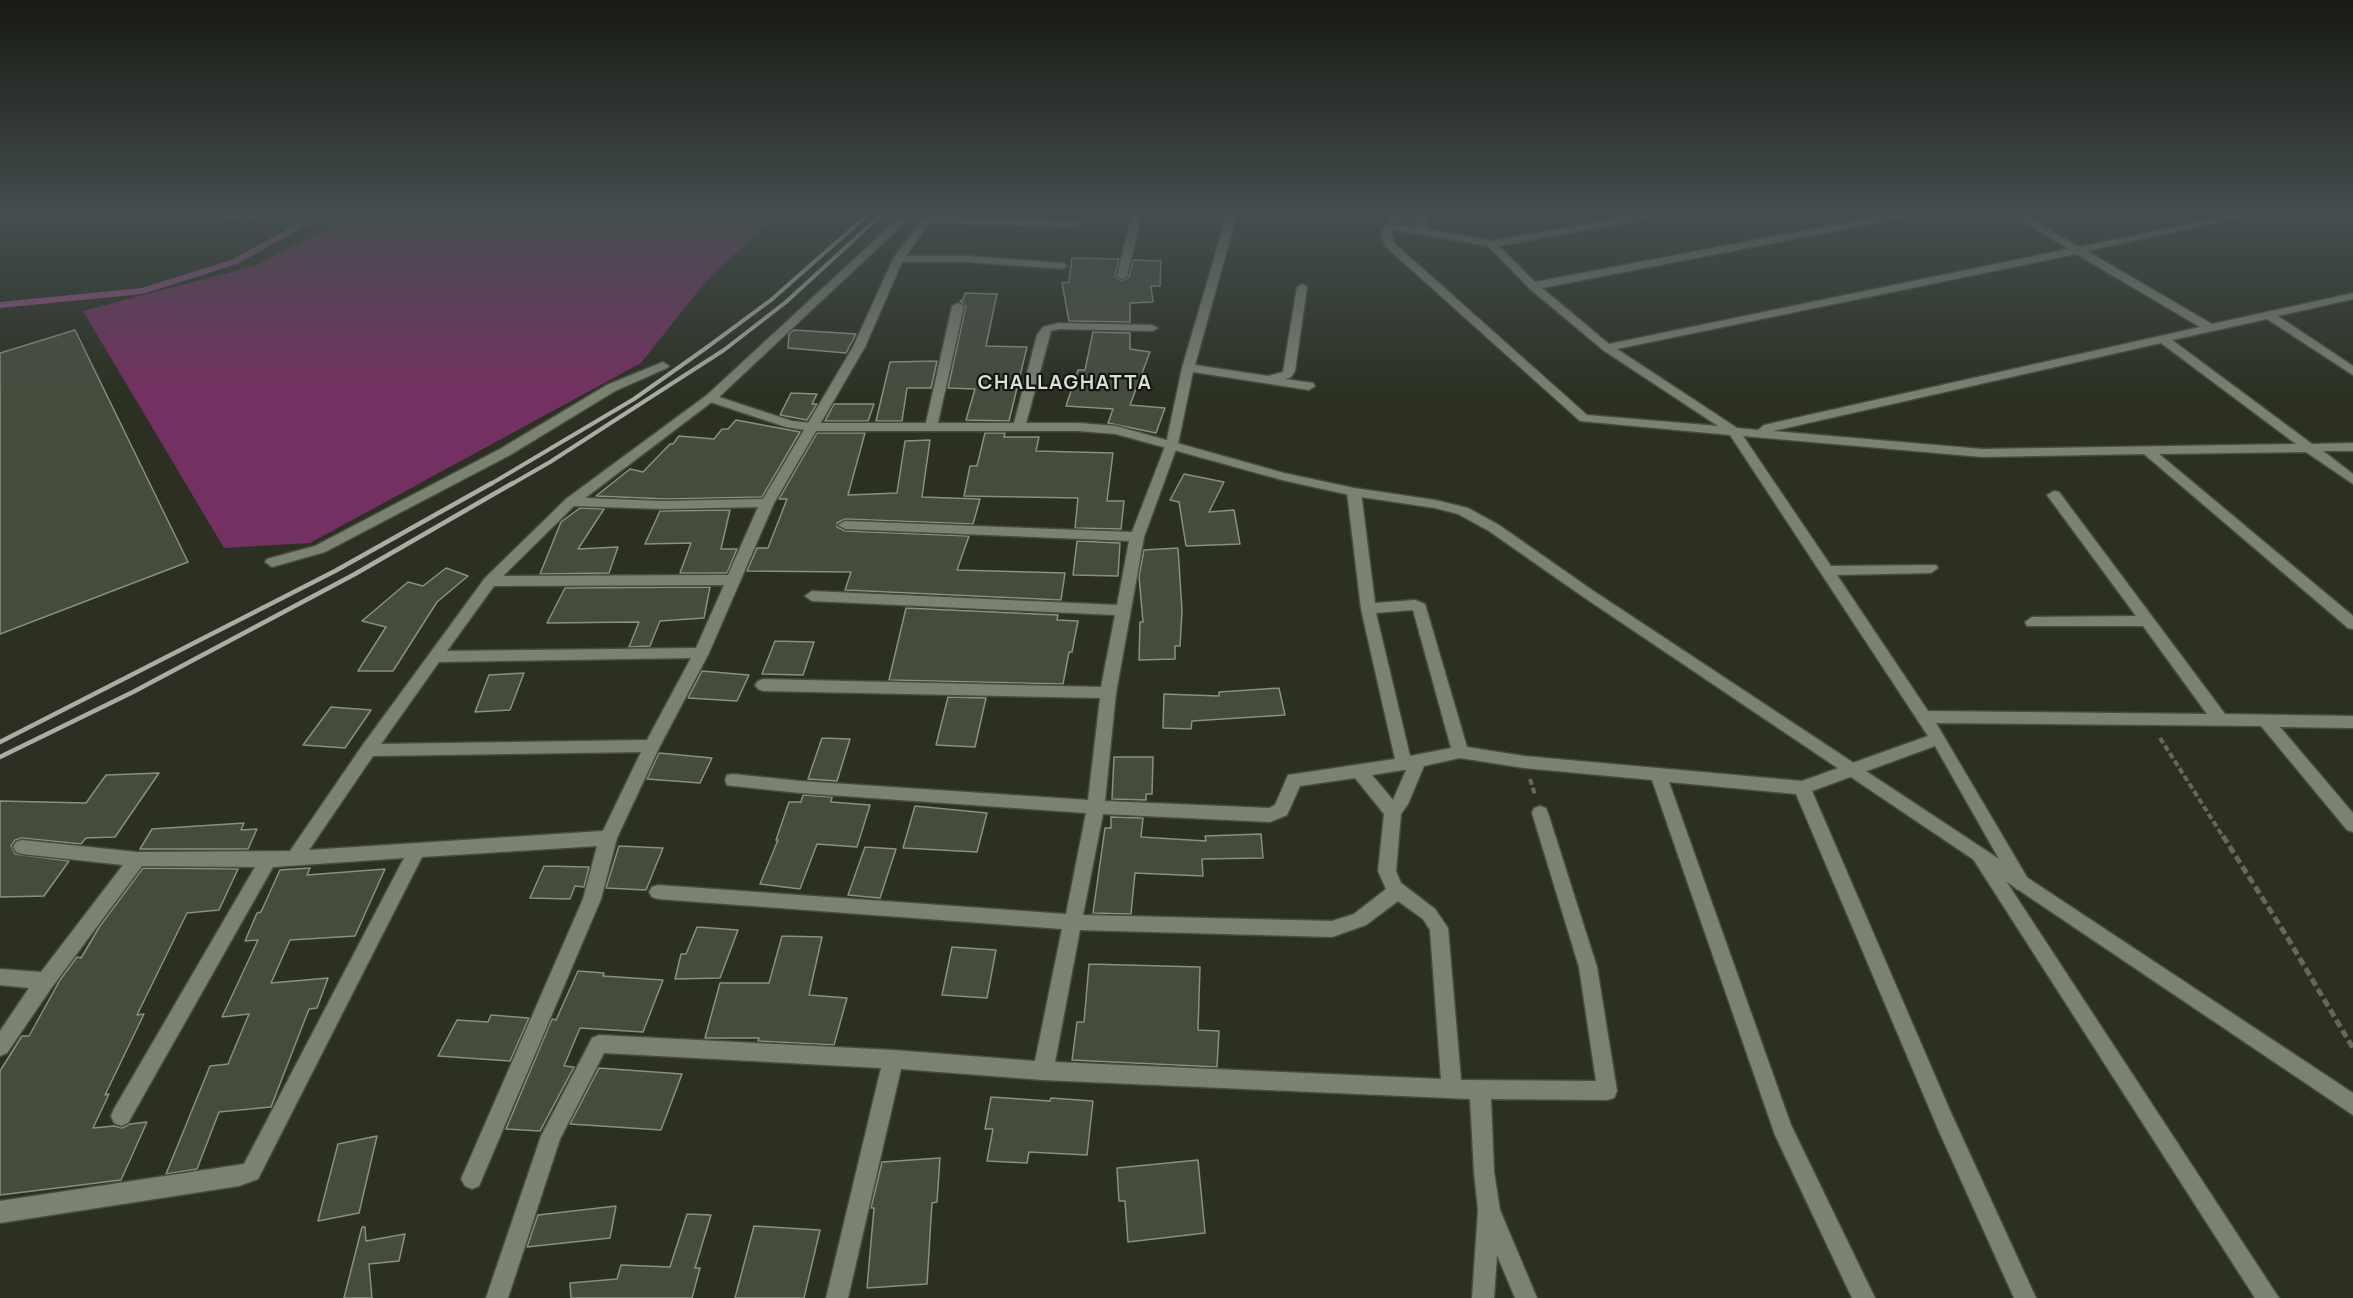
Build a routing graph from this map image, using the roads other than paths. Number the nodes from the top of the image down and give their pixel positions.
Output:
1 (844, 275) edge
2 (891, 275) edge
3 (1215, 275) edge
4 (1423, 275) edge
5 (1522, 275) edge
6 (1592, 275) edge
7 (1959, 275) edge
8 (2119, 275) edge
9 (1533, 286) junction
10 (1302, 287) dead end
11 (2353, 296) edge
12 (958, 306) dead end
13 (2269, 315) junction
14 (1152, 328) dead end
15 (2210, 328) junction
16 (2163, 339) junction
17 (1607, 348) junction
18 (663, 366) dead end
19 (1188, 368) junction
20 (2353, 372) edge
21 (1269, 380) junction
22 (1310, 386) dead end
23 (711, 398) junction
24 (811, 427) junction
25 (931, 427) junction
26 (1019, 427) junction
27 (1742, 431) junction
28 (1172, 444) junction
29 (2309, 447) junction
30 (2353, 447) edge
31 (2147, 450) junction
32 (2353, 480) edge
33 (1354, 492) junction
34 (2054, 495) dead end
35 (571, 502) junction
36 (767, 503) junction
37 (844, 525) dead end
38 (1137, 537) junction
39 (272, 562) dead end
40 (1932, 568) dead end
41 (1829, 571) junction
42 (734, 580) junction
43 (490, 581) junction
44 (812, 596) dead end
45 (1368, 609) junction
46 (1124, 610) junction
47 (2148, 621) junction
48 (2032, 622) dead end
49 (2353, 624) edge
50 (701, 654) junction
51 (436, 657) junction
52 (763, 685) dead end
53 (1108, 693) junction
54 (1924, 717) junction
55 (2221, 721) junction
56 (2266, 721) junction
57 (2353, 722) edge
58 (1938, 738) junction
59 (652, 746) junction
60 (368, 750) junction
61 (1460, 752) junction
62 (1411, 762) junction
63 (1358, 770) junction
64 (1853, 770) junction
65 (1659, 775) junction
66 (733, 780) dead end
67 (1802, 788) junction
68 (1096, 807) junction
69 (1393, 812) junction
70 (1540, 813) road end
71 (2353, 825) edge
72 (608, 838) junction
73 (22, 846) dead end
74 (416, 852) junction
75 (1981, 857) junction
76 (137, 859) junction
77 (294, 859) junction
78 (268, 860) junction
79 (2023, 885) junction
80 (1397, 891) junction
81 (658, 892) dead end
82 (1074, 922) junction
83 (0, 977) edge
84 (45, 981) junction
85 (0, 1047) edge
86 (893, 1059) junction
87 (1043, 1071) junction
88 (1452, 1089) junction
89 (1480, 1090) junction
90 (2353, 1105) edge
91 (121, 1116) dead end
92 (472, 1179) dead end
93 (1489, 1210) junction
94 (0, 1212) edge
95 (496, 1298) edge
96 (837, 1298) edge
97 (1483, 1298) edge
98 (1526, 1298) edge
99 (1864, 1298) edge
100 (2025, 1298) edge
101 (2268, 1298) edge

1 - 23 street
2 - 24 street
3 - 19 street
4 - 27 street
5 - 9 street
6 - 9 street
7 - 17 street
8 - 15 street
9 - 17 street
10 - 21 street
11 - 13 street
12 - 25 street
13 - 15 street
13 - 20 street
14 - 26 street
15 - 16 street
16 - 27 street
16 - 29 street
17 - 27 street
18 - 39 street
19 - 21 street
19 - 28 street
21 - 22 street
23 - 24 street
23 - 35 street
24 - 25 street
24 - 36 street
25 - 26 street
26 - 28 street
27 - 31 street
27 - 41 street
28 - 33 street
28 - 38 street
29 - 30 street
29 - 31 street
29 - 32 street
31 - 49 street
33 - 45 street
33 - 64 street
34 - 47 street
35 - 36 street
35 - 43 street
36 - 42 street
37 - 38 street
38 - 46 street
40 - 41 street
41 - 54 street
42 - 43 street
42 - 50 street
43 - 51 street
44 - 46 street
45 - 61 street
45 - 62 street
46 - 53 street
47 - 48 street
47 - 55 street
50 - 51 street
50 - 59 street
51 - 60 street
52 - 53 street
53 - 68 street
54 - 55 street
54 - 58 street
55 - 56 street
56 - 57 street
56 - 71 street
58 - 64 street
58 - 79 street
59 - 60 street
59 - 72 street
60 - 77 street
61 - 62 street
61 - 65 street
62 - 63 street
62 - 69 street
63 - 68 street
63 - 69 street
64 - 67 street
64 - 75 street
65 - 67 street
65 - 99 street
66 - 68 street
67 - 100 street
68 - 82 street
69 - 80 street
70 - 89 street
72 - 74 street
72 - 92 street
73 - 76 street
74 - 77 street
74 - 94 street
75 - 79 street
75 - 101 street
76 - 78 street
76 - 84 street
77 - 78 street
78 - 91 street
79 - 90 street
80 - 82 street
80 - 88 street
81 - 82 street
82 - 87 street
83 - 84 street
84 - 85 street
86 - 87 street
86 - 95 street
86 - 96 street
87 - 88 street
88 - 89 street
89 - 93 street
93 - 97 street
93 - 98 street

